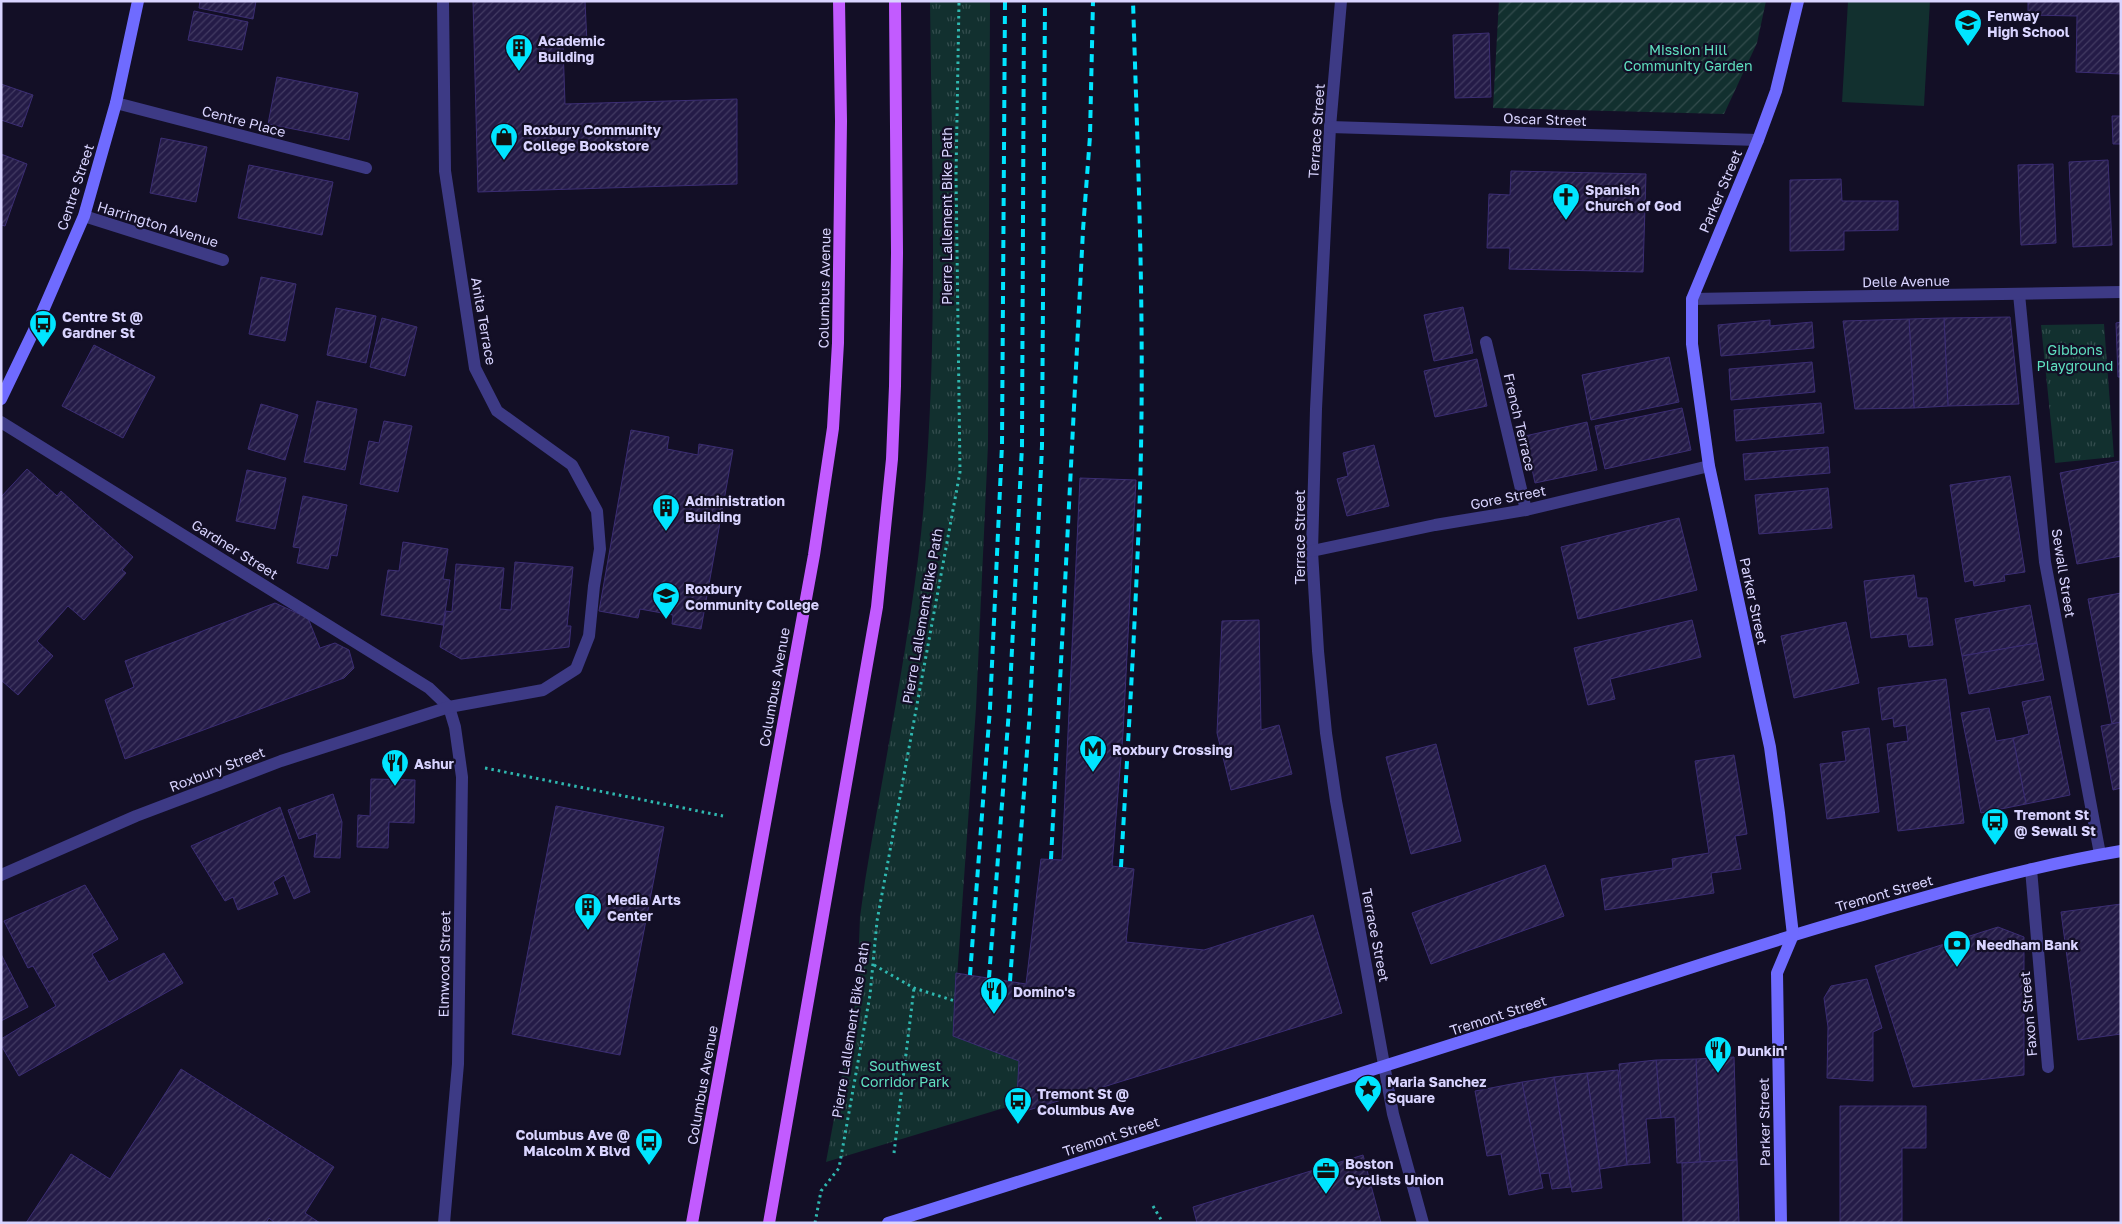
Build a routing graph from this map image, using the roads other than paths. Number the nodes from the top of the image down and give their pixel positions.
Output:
1 (138, 1) edge
2 (443, 1) edge
3 (839, 1) edge
4 (895, 1) edge
5 (1341, 1) edge
6 (1798, 1) edge
7 (116, 103) junction
8 (1330, 127) junction
9 (1758, 140) junction
10 (366, 168) dead end
11 (84, 216) junction
12 (223, 260) dead end
13 (2121, 292) edge
14 (2019, 294) junction
15 (1692, 300) junction
16 (1486, 342) dead end
17 (1, 399) edge
18 (1, 422) edge
19 (1709, 466) junction
20 (1526, 510) junction
21 (1312, 551) junction
22 (449, 707) junction
23 (2121, 851) edge
24 (2100, 854) junction
25 (2031, 869) junction
26 (1, 875) edge
27 (1793, 935) junction
28 (1385, 1067) junction
29 (2048, 1067) dead end
30 (444, 1223) edge
31 (692, 1223) edge
32 (769, 1223) edge
33 (888, 1223) edge
34 (1423, 1223) edge
35 (1781, 1223) edge

1 - 7 main road, Centre Street
2 - 22 street, Anita Terrace
3 - 31 main road, Columbus Avenue
4 - 32 main road
5 - 8 street, Terrace Street
6 - 9 main road, Parker Street
7 - 10 street, Centre Place
7 - 11 main road, Centre Street
8 - 9 street, Oscar Street
8 - 21 street, Terrace Street
9 - 15 main road, Parker Street
11 - 12 street, Harrington Avenue
11 - 17 main road, Centre Street
13 - 14 street, Delle Avenue
14 - 15 street, Delle Avenue
14 - 24 street, Sewall Street
15 - 19 main road, Parker Street
16 - 20 street, French Terrace
18 - 22 street, Gardner Street
19 - 20 street, Gore Street
19 - 27 main road, Parker Street
20 - 21 street, Gore Street
21 - 28 street, Terrace Street
22 - 26 street, Roxbury Street
22 - 30 street, Elmwood Street
23 - 24 main road, Tremont Street
24 - 25 main road, Tremont Street
25 - 27 main road, Tremont Street
25 - 29 street, Faxon Street
27 - 28 main road, Tremont Street
27 - 35 main road, Parker Street
28 - 33 main road, Tremont Street
28 - 34 street, Terrace Street

